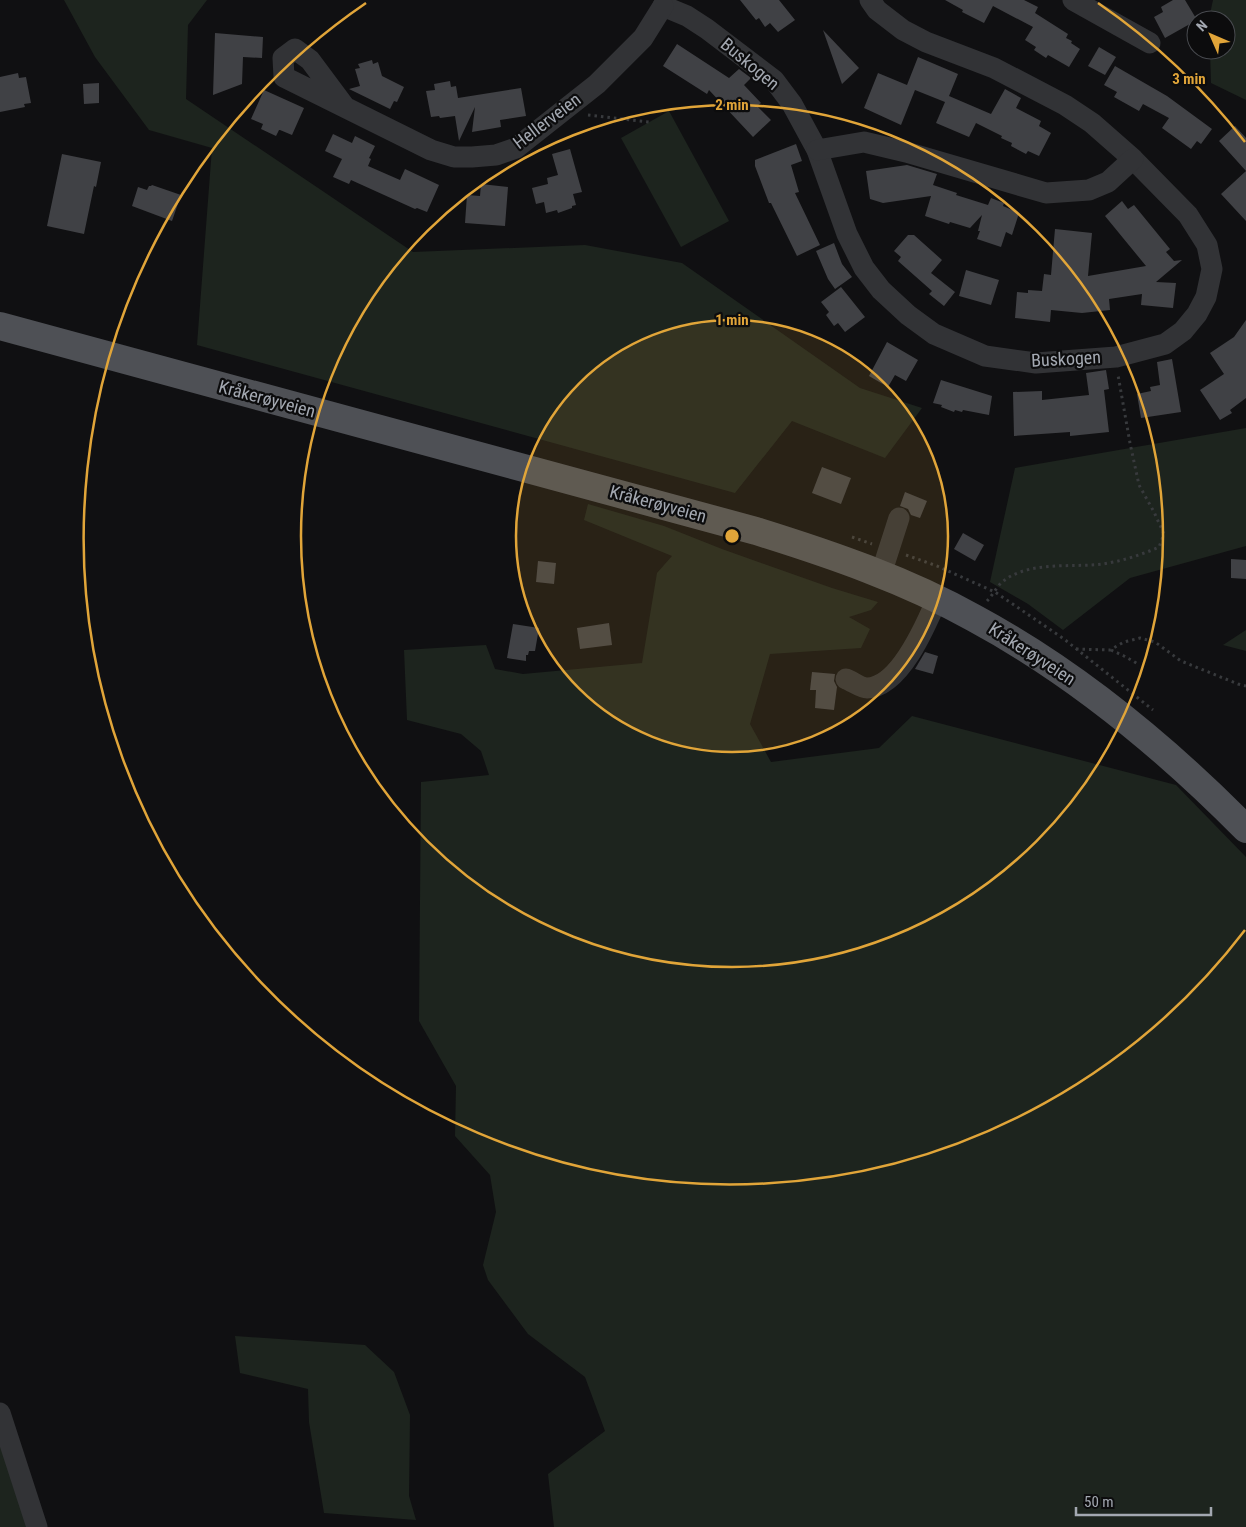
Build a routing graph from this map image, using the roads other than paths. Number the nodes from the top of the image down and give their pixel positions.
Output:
1 (870, 0) edge
2 (1073, 0) edge
3 (663, 3) edge
4 (1150, 42) dead end
5 (345, 106) dead end
6 (817, 150) junction
7 (1133, 158) junction
8 (0, 326) edge
9 (899, 518) dead end
10 (880, 574) junction
11 (937, 599) junction
12 (846, 679) dead end
13 (1246, 829) edge
14 (0, 1412) edge
15 (38, 1527) edge

1 - 7 street, Buskogen
2 - 4 street
3 - 5 street, Hellerveien
3 - 6 street, Buskogen
6 - 7 street
6 - 7 street, Buskogen
8 - 10 main road, Kråkerøyveien
9 - 10 street
10 - 11 main road, Kråkerøyveien
11 - 12 street
11 - 13 main road, Kråkerøyveien
14 - 15 street

